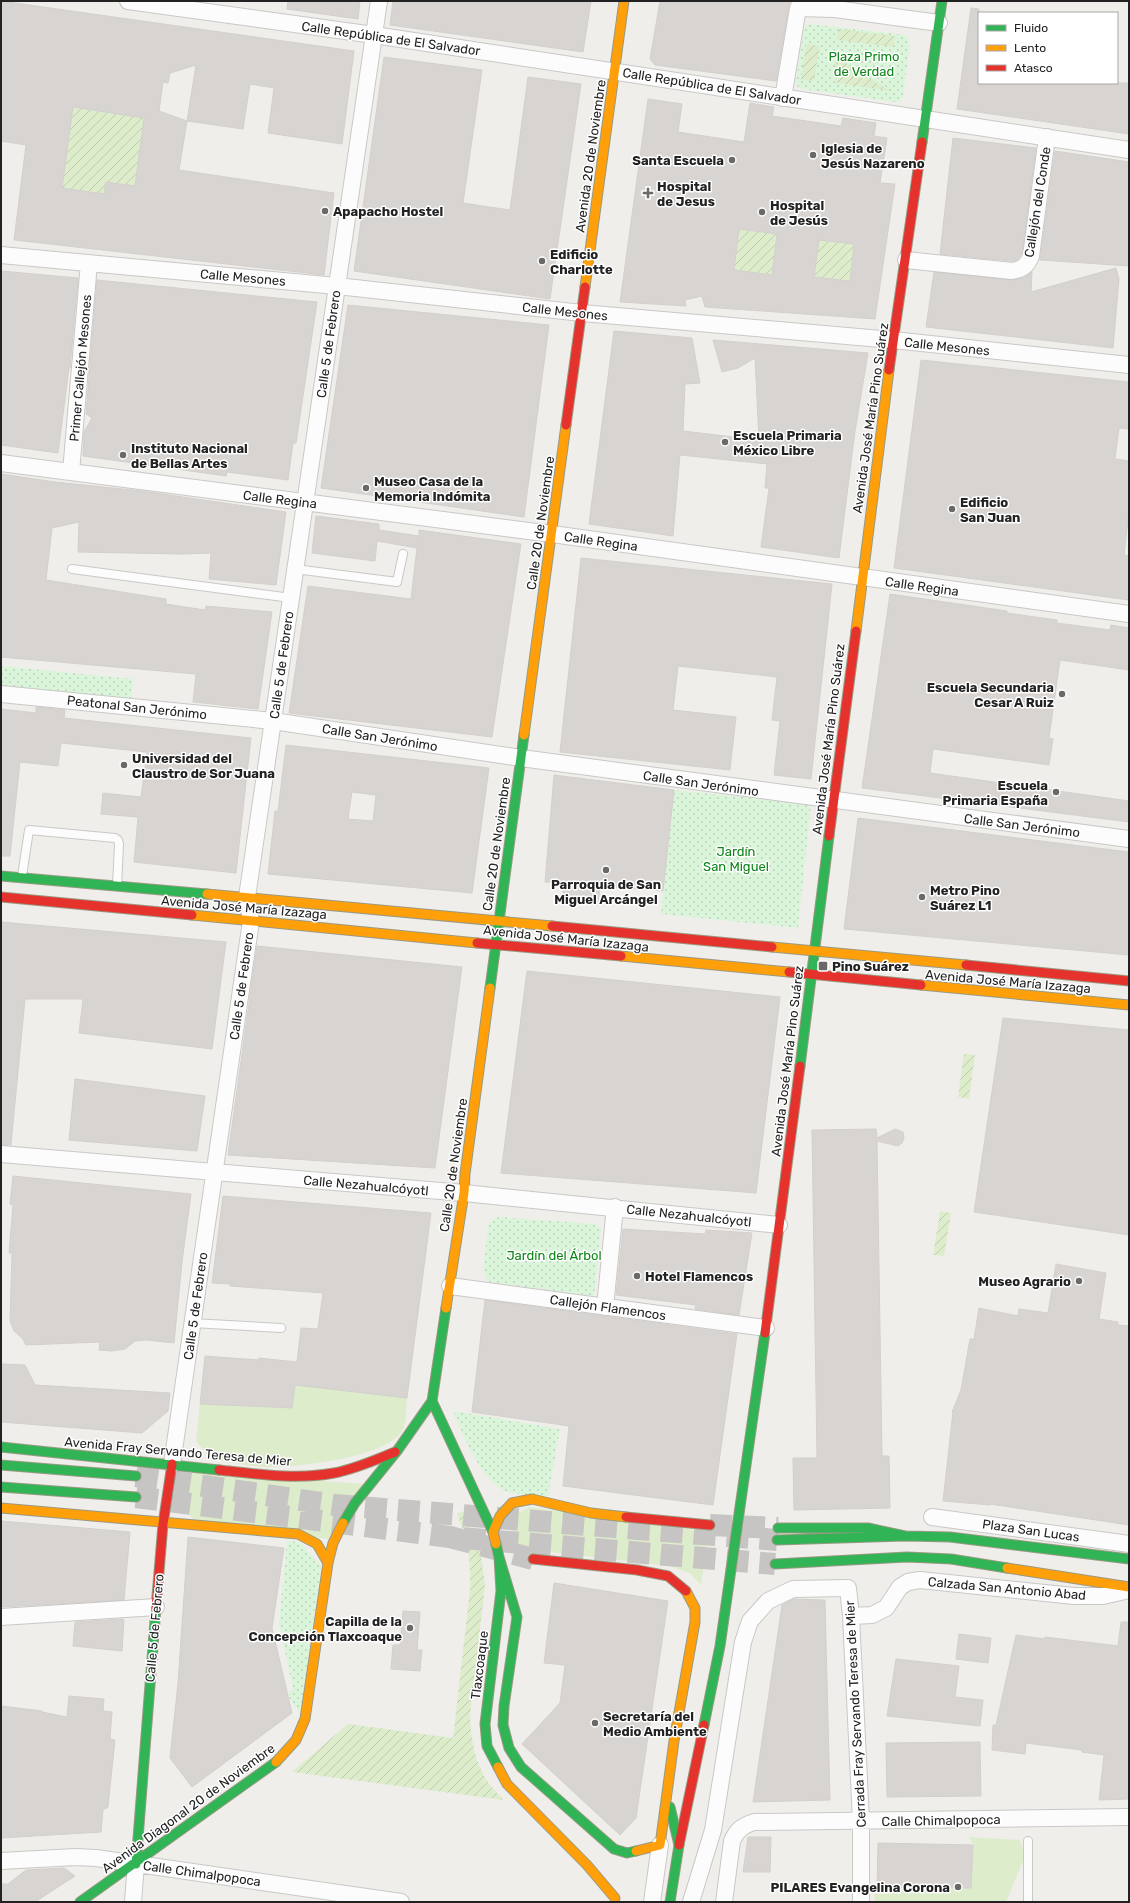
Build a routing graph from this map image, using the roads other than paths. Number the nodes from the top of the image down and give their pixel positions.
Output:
1 (128, 1) edge
2 (378, 1) edge
3 (624, 1) edge
4 (942, 1) edge
5 (852, 7) edge
6 (939, 22) junction
7 (374, 35) junction
8 (615, 71) junction
9 (783, 98) junction
10 (926, 119) junction
11 (1047, 137) junction
12 (1129, 150) edge
13 (1, 255) edge
14 (906, 260) junction
15 (89, 263) junction
16 (337, 286) junction
17 (582, 314) junction
18 (893, 340) junction
19 (1129, 365) edge
20 (1, 463) edge
21 (71, 472) junction
22 (305, 502) junction
23 (552, 534) junction
24 (403, 554) dead end
25 (72, 569) dead end
26 (295, 569) junction
27 (862, 578) junction
28 (291, 598) junction
29 (1129, 614) edge
30 (1, 694) edge
31 (273, 720) junction
32 (521, 758) junction
33 (833, 800) junction
34 (1129, 839) edge
35 (1, 876) edge
36 (22, 878) junction
37 (117, 887) junction
38 (1, 897) edge
39 (248, 897) junction
40 (251, 921) junction
41 (499, 921) junction
42 (496, 945) junction
43 (814, 951) junction
44 (812, 975) junction
45 (1129, 981) edge
46 (1129, 1005) edge
47 (1, 1154) edge
48 (214, 1172) junction
49 (464, 1193) junction
50 (615, 1207) junction
51 (779, 1225) junction
52 (450, 1286) junction
53 (605, 1307) junction
54 (192, 1323) junction
55 (281, 1328) dead end
56 (766, 1328) junction
57 (432, 1401) junction
58 (1, 1447) edge
59 (397, 1451) junction
60 (172, 1464) junction
61 (1, 1465) edge
62 (136, 1476) tunnel mouth
63 (1, 1487) edge
64 (136, 1497) tunnel mouth
65 (1, 1508) edge
66 (932, 1517) dead end
67 (163, 1524) junction
68 (710, 1525) tunnel mouth
69 (778, 1528) tunnel mouth
70 (493, 1532) junction
71 (905, 1536) junction
72 (777, 1540) tunnel mouth
73 (1129, 1544) edge
74 (499, 1557) junction
75 (533, 1559) tunnel mouth
76 (1129, 1559) edge
77 (328, 1564) junction
78 (775, 1564) tunnel mouth
79 (1129, 1589) edge
80 (156, 1606) junction
81 (851, 1616) junction
82 (1, 1618) edge
83 (667, 1793) junction
84 (1129, 1817) edge
85 (861, 1821) junction
86 (1028, 1841) dead end
87 (660, 1845) junction
88 (679, 1845) junction
89 (1, 1861) edge
90 (136, 1864) junction
91 (615, 1898) dead end
92 (80, 1902) edge
93 (133, 1902) edge
94 (401, 1902) edge
95 (652, 1902) edge
96 (670, 1902) edge
97 (691, 1902) edge
98 (724, 1902) edge
99 (861, 1902) edge
100 (1028, 1902) edge

1 - 7 street, Calle República de El Salvador
2 - 7 street, Calle 5 de Febrero
3 - 8 main road, Avenida 20 de Noviembre
4 - 6 main road, Avenida José María Pino Suárez
5 - 6 street
5 - 9 street
6 - 10 main road, Avenida José María Pino Suárez
7 - 8 street, Calle República de El Salvador
7 - 16 street, Calle 5 de Febrero
8 - 9 street, Calle República de El Salvador
8 - 17 main road, Avenida 20 de Noviembre
9 - 10 street, Calle República de El Salvador
10 - 11 street, Calle República de El Salvador
10 - 14 main road, Avenida José María Pino Suárez
11 - 12 street, Calle República de El Salvador
11 - 14 street, Callejón del Conde
13 - 15 street, Calle Mesones
14 - 18 main road, Avenida José María Pino Suárez
15 - 16 street, Calle Mesones
15 - 21 street, Primer Callejón Mesones
16 - 17 street, Calle Mesones
16 - 22 street, Calle 5 de Febrero
17 - 18 street, Calle Mesones
17 - 23 main road, Calle 20 de Noviembre
18 - 19 street, Calle Mesones
18 - 27 main road, Avenida José María Pino Suárez
20 - 21 street, Calle Regina
21 - 22 street, Calle Regina
22 - 23 street, Calle Regina
22 - 26 street, Calle 5 de Febrero
23 - 27 street, Calle Regina
23 - 32 main road, Calle 20 de Noviembre
24 - 26 lane
25 - 28 lane
26 - 28 street, Calle 5 de Febrero
27 - 29 street, Calle Regina
27 - 33 main road, Avenida José María Pino Suárez
28 - 31 street, Calle 5 de Febrero
30 - 31 street, Peatonal San Jerónimo
31 - 32 street, Calle San Jerónimo
31 - 39 street, Calle 5 de Febrero
32 - 33 street, Calle San Jerónimo
32 - 41 main road, Calle 20 de Noviembre
33 - 34 street, Calle San Jerónimo
33 - 43 main road, Avenida José María Pino Suárez
35 - 36 main road, Avenida José María Izazaga
36 - 37 main road, Avenida José María Izazaga
36 - 37 lane
37 - 39 main road, Avenida José María Izazaga
38 - 40 main road, Avenida José María Izazaga
39 - 40 street, Calle 5 de Febrero
39 - 41 main road, Avenida José María Izazaga
40 - 42 main road, Avenida José María Izazaga
40 - 48 street, Calle 5 de Febrero
41 - 42 main road, Calle 20 de Noviembre
41 - 43 main road, Avenida José María Izazaga
42 - 44 main road, Avenida José María Izazaga
42 - 49 main road, Calle 20 de Noviembre
43 - 44 main road, Avenida José María Pino Suárez
43 - 45 main road, Avenida José María Izazaga
44 - 46 main road, Avenida José María Izazaga
44 - 51 main road, Avenida José María Pino Suárez
47 - 48 street, Calle Nezahualcóyotl
48 - 49 street, Calle Nezahualcóyotl
48 - 54 street, Calle 5 de Febrero
49 - 50 street, Calle Nezahualcóyotl
49 - 52 main road, Calle 20 de Noviembre
50 - 51 street, Calle Nezahualcóyotl
50 - 53 street
51 - 56 main road, Avenida José María Pino Suárez
52 - 53 street, Callejón Flamencos
52 - 57 main road, Calle 20 de Noviembre
53 - 56 street, Callejón Flamencos
54 - 55 lane
54 - 60 street, Calle 5 de Febrero
56 - 88 main road, Avenida José María Pino Suárez
57 - 59 main road, Avenida Diagonal 20 de Noviembre
57 - 70 main road, Tlaxcoaque
58 - 60 main road, Avenida Fray Servando Teresa de Mier
59 - 60 main road, Avenida Fray Servando Teresa de Mier
59 - 77 main road, Avenida Diagonal 20 de Noviembre
60 - 67 main road, Calle 5 de Febrero
61 - 62 main road
63 - 64 main road
65 - 67 main road
66 - 73 street, Plaza San Lucas
67 - 77 main road
67 - 80 main road, Calle 5 de Febrero
68 - 70 main road
69 - 71 main road
70 - 74 main road, Tlaxcoaque
71 - 72 main road
71 - 76 main road
74 - 87 main road
74 - 91 main road, Tlaxcoaque
75 - 83 main road
77 - 90 main road, Avenida Diagonal 20 de Noviembre
78 - 79 main road
79 - 81 street, Calzada San Antonio Abad
80 - 82 street
80 - 90 main road, Calle 5 de Febrero
81 - 85 street, Cerrada Fray Servando Teresa de Mier
81 - 97 street, Cerrada Fray Servando Teresa de Mier
83 - 87 main road
83 - 88 main road
84 - 85 street, Calle Chimalpopoca
85 - 98 street, Calle Chimalpopoca
85 - 99 street, Cerrada Fray Servando Teresa de Mier
86 - 100 lane
87 - 95 street
88 - 96 main road
89 - 90 street, Calle Chimalpopoca
90 - 92 main road, Avenida Diagonal 20 de Noviembre
90 - 93 street, Calle 5 de Febrero
90 - 94 street, Calle Chimalpopoca

